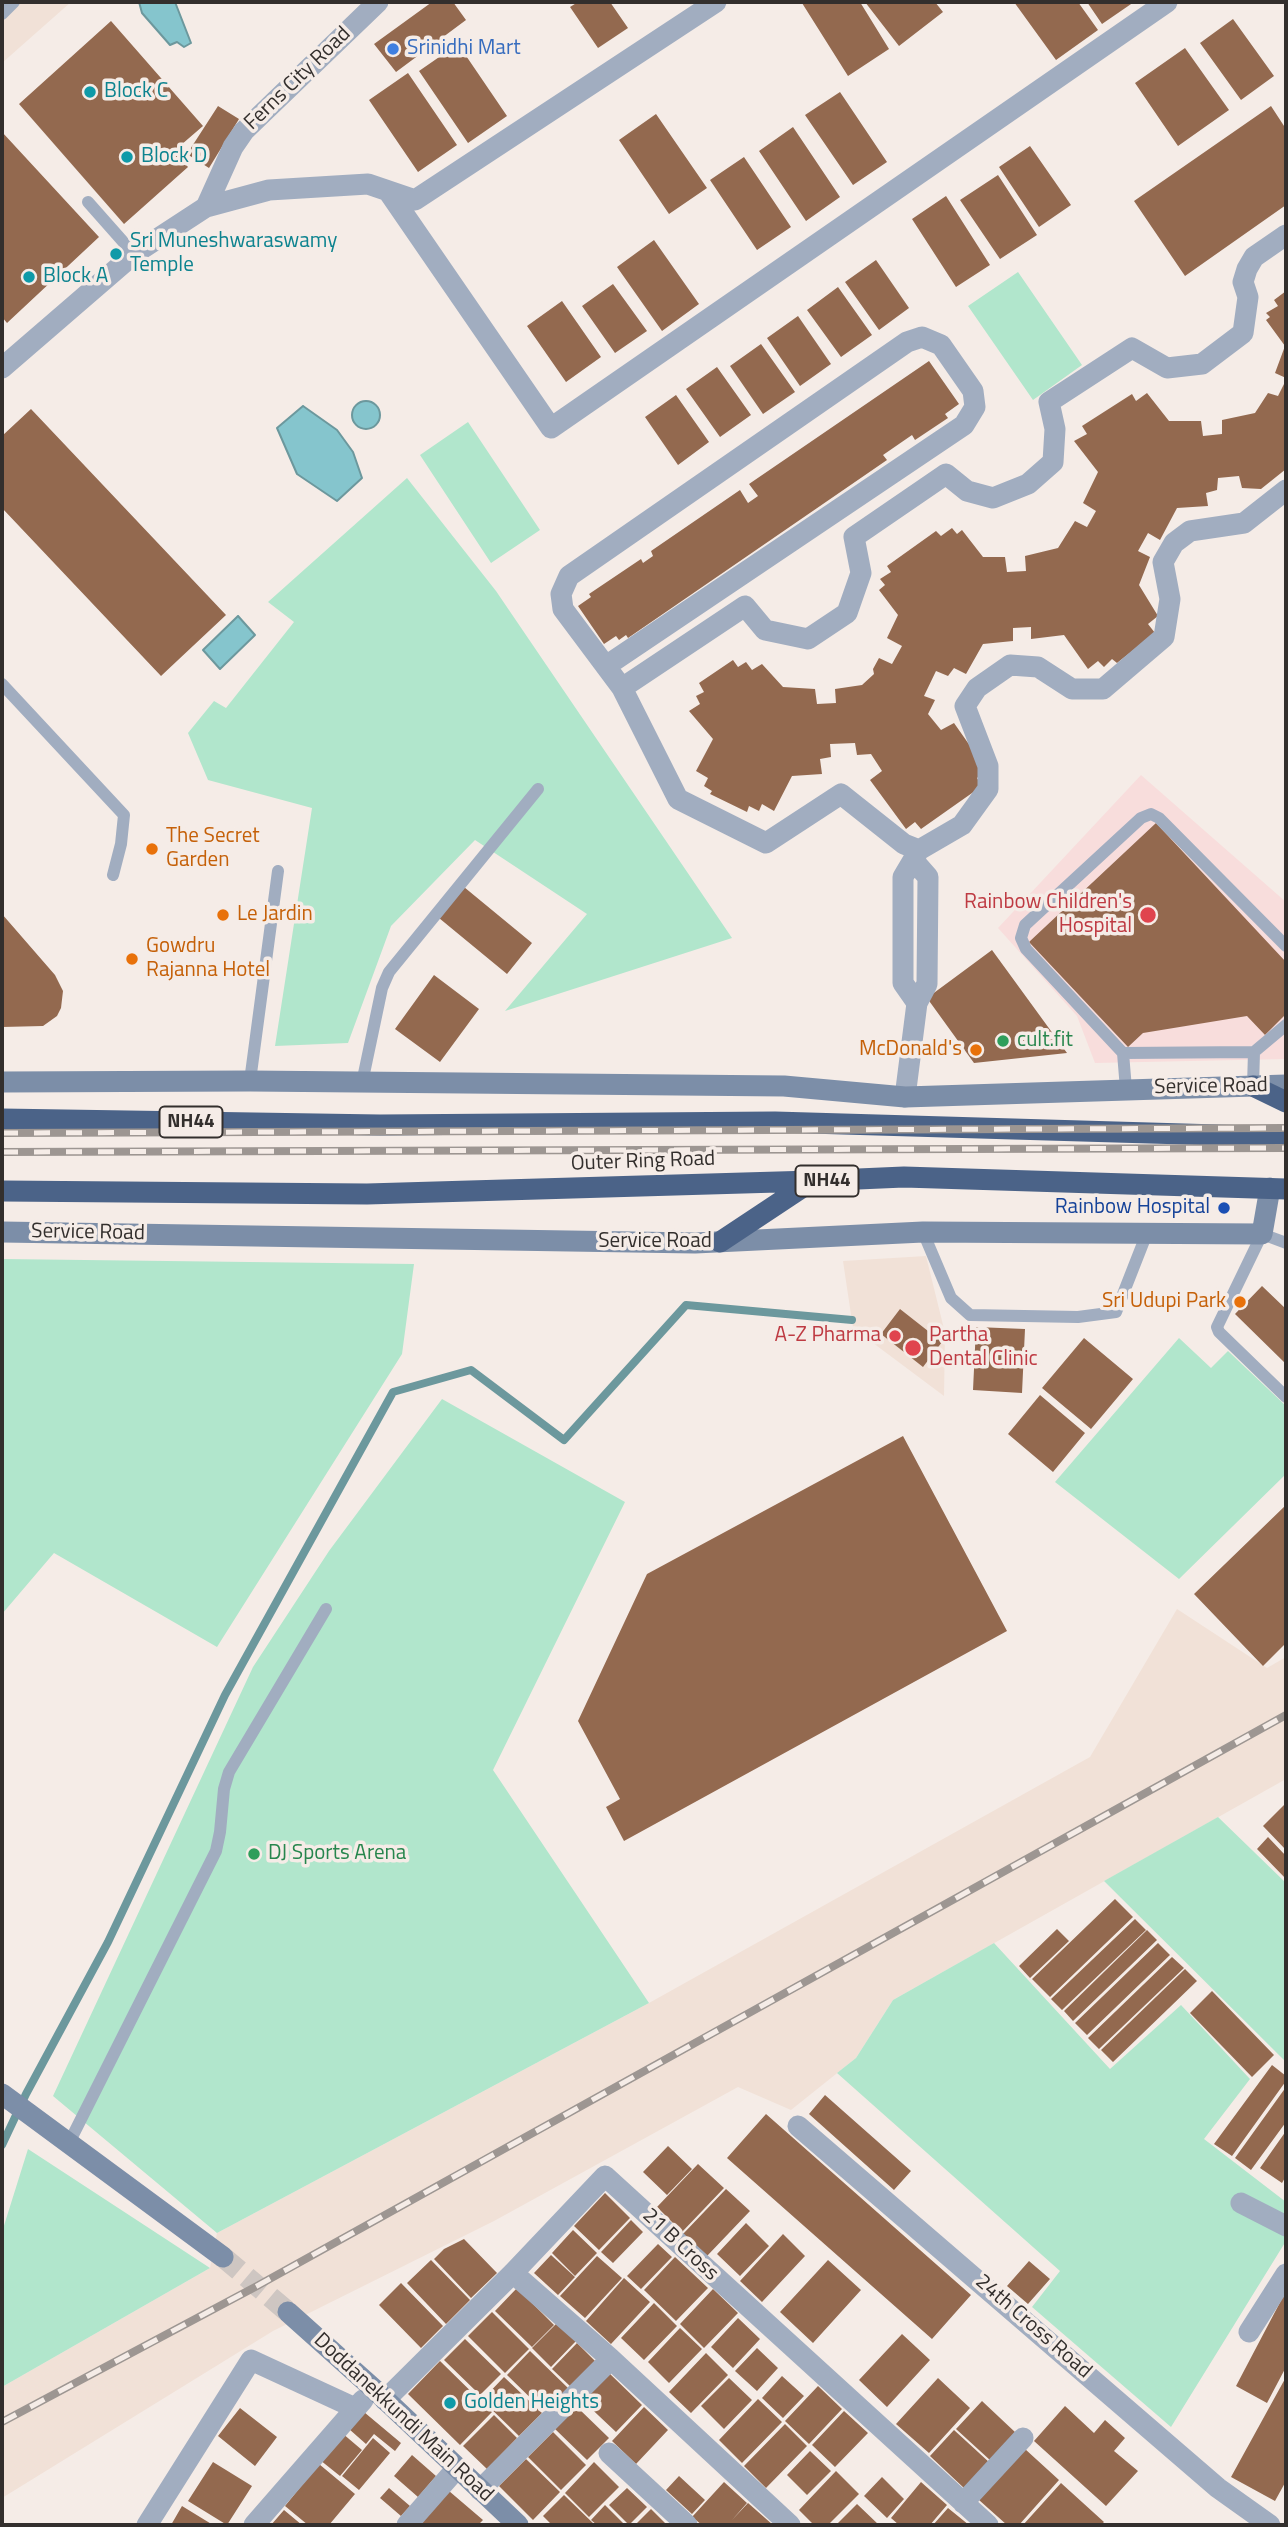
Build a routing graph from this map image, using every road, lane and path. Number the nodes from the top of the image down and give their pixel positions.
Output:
1 (14, 2) edge
2 (378, 2) edge
3 (716, 2) edge
4 (1167, 2) edge
5 (2, 14) edge
6 (388, 191) junction
7 (88, 202) dead end
8 (206, 207) junction
9 (1286, 235) edge
10 (134, 254) junction
11 (2, 367) edge
12 (882, 481) junction
13 (1286, 490) edge
14 (901, 505) junction
15 (606, 666) junction
16 (2, 684) edge
17 (622, 688) junction
18 (538, 789) dead end
19 (917, 855) junction
20 (278, 870) dead end
21 (113, 875) dead end
22 (1286, 946) edge
23 (1286, 1025) edge
24 (1254, 1052) junction
25 (1123, 1053) junction
26 (250, 1081) junction
27 (2, 1082) edge
28 (362, 1083) junction
29 (1286, 1085) edge
30 (1253, 1086) junction
31 (1126, 1089) junction
32 (905, 1097) junction
33 (1286, 1102) edge
34 (2, 1119) edge
35 (1286, 1137) edge
36 (812, 1181) junction
37 (1278, 1188) edge
38 (2, 1191) edge
39 (2, 1232) edge
40 (923, 1232) junction
41 (1147, 1233) junction
42 (1262, 1234) junction
43 (720, 1242) junction
44 (1286, 1243) edge
45 (1286, 1396) edge
46 (326, 1609) dead end
47 (2, 2094) edge
48 (798, 2126) dead end
49 (69, 2143) junction
50 (1241, 2203) dead end
51 (1286, 2226) edge
52 (223, 2257) tunnel mouth
53 (513, 2273) junction
54 (1286, 2274) edge
55 (288, 2312) tunnel mouth
56 (1249, 2332) dead end
57 (611, 2359) junction
58 (380, 2394) junction
59 (355, 2408) junction
60 (1023, 2438) dead end
61 (609, 2453) dead end
62 (457, 2468) junction
63 (481, 2490) junction
64 (964, 2503) junction
65 (147, 2525) edge
66 (254, 2525) edge
67 (407, 2525) edge
68 (518, 2525) edge
69 (687, 2525) edge
70 (790, 2525) edge
71 (988, 2525) edge
72 (1270, 2525) edge

1 - 5 lane
2 - 8 street, Ferns City Road
3 - 6 street
4 - 6 street
6 - 8 street
7 - 10 lane
8 - 10 street
9 - 14 street
10 - 11 street
12 - 14 street
12 - 15 street
12 - 15 street
13 - 19 street
14 - 17 street
15 - 17 street
16 - 21 lane
17 - 19 street
18 - 28 lane
19 - 32 street
20 - 26 lane
22 - 25 lane
23 - 24 lane
24 - 25 lane
24 - 30 lane
25 - 31 lane
26 - 27 street, Service Road
26 - 28 street, Service Road
28 - 32 street, Service Road
29 - 30 street, Service Road
30 - 31 street, Service Road
30 - 33 highway
31 - 32 street, Service Road
34 - 35 highway, Outer Ring Road / NH44
36 - 37 highway, Outer Ring Road / NH44
36 - 38 highway, Outer Ring Road / NH44
36 - 43 highway
37 - 42 street
39 - 43 street, Service Road
40 - 41 street, Service Road
40 - 41 lane
40 - 43 street, Service Road
41 - 42 street, Service Road
42 - 44 lane
42 - 45 lane
46 - 49 lane
47 - 49 street
48 - 72 street, 24th Cross Road
49 - 52 street
50 - 51 street
53 - 57 street
53 - 58 street, 21 B Cross
53 - 64 street, 21 B Cross
54 - 56 street
55 - 58 street, Doddanekkundi Main Road
57 - 63 street
57 - 70 street
58 - 59 street, 21 B Cross
58 - 62 street, Doddanekkundi Main Road
59 - 65 street
59 - 66 street, 21 B Cross
60 - 64 street
61 - 69 street
62 - 63 street, Doddanekkundi Main Road
62 - 67 street
63 - 68 street, Doddanekkundi Main Road
64 - 71 street, 21 B Cross

